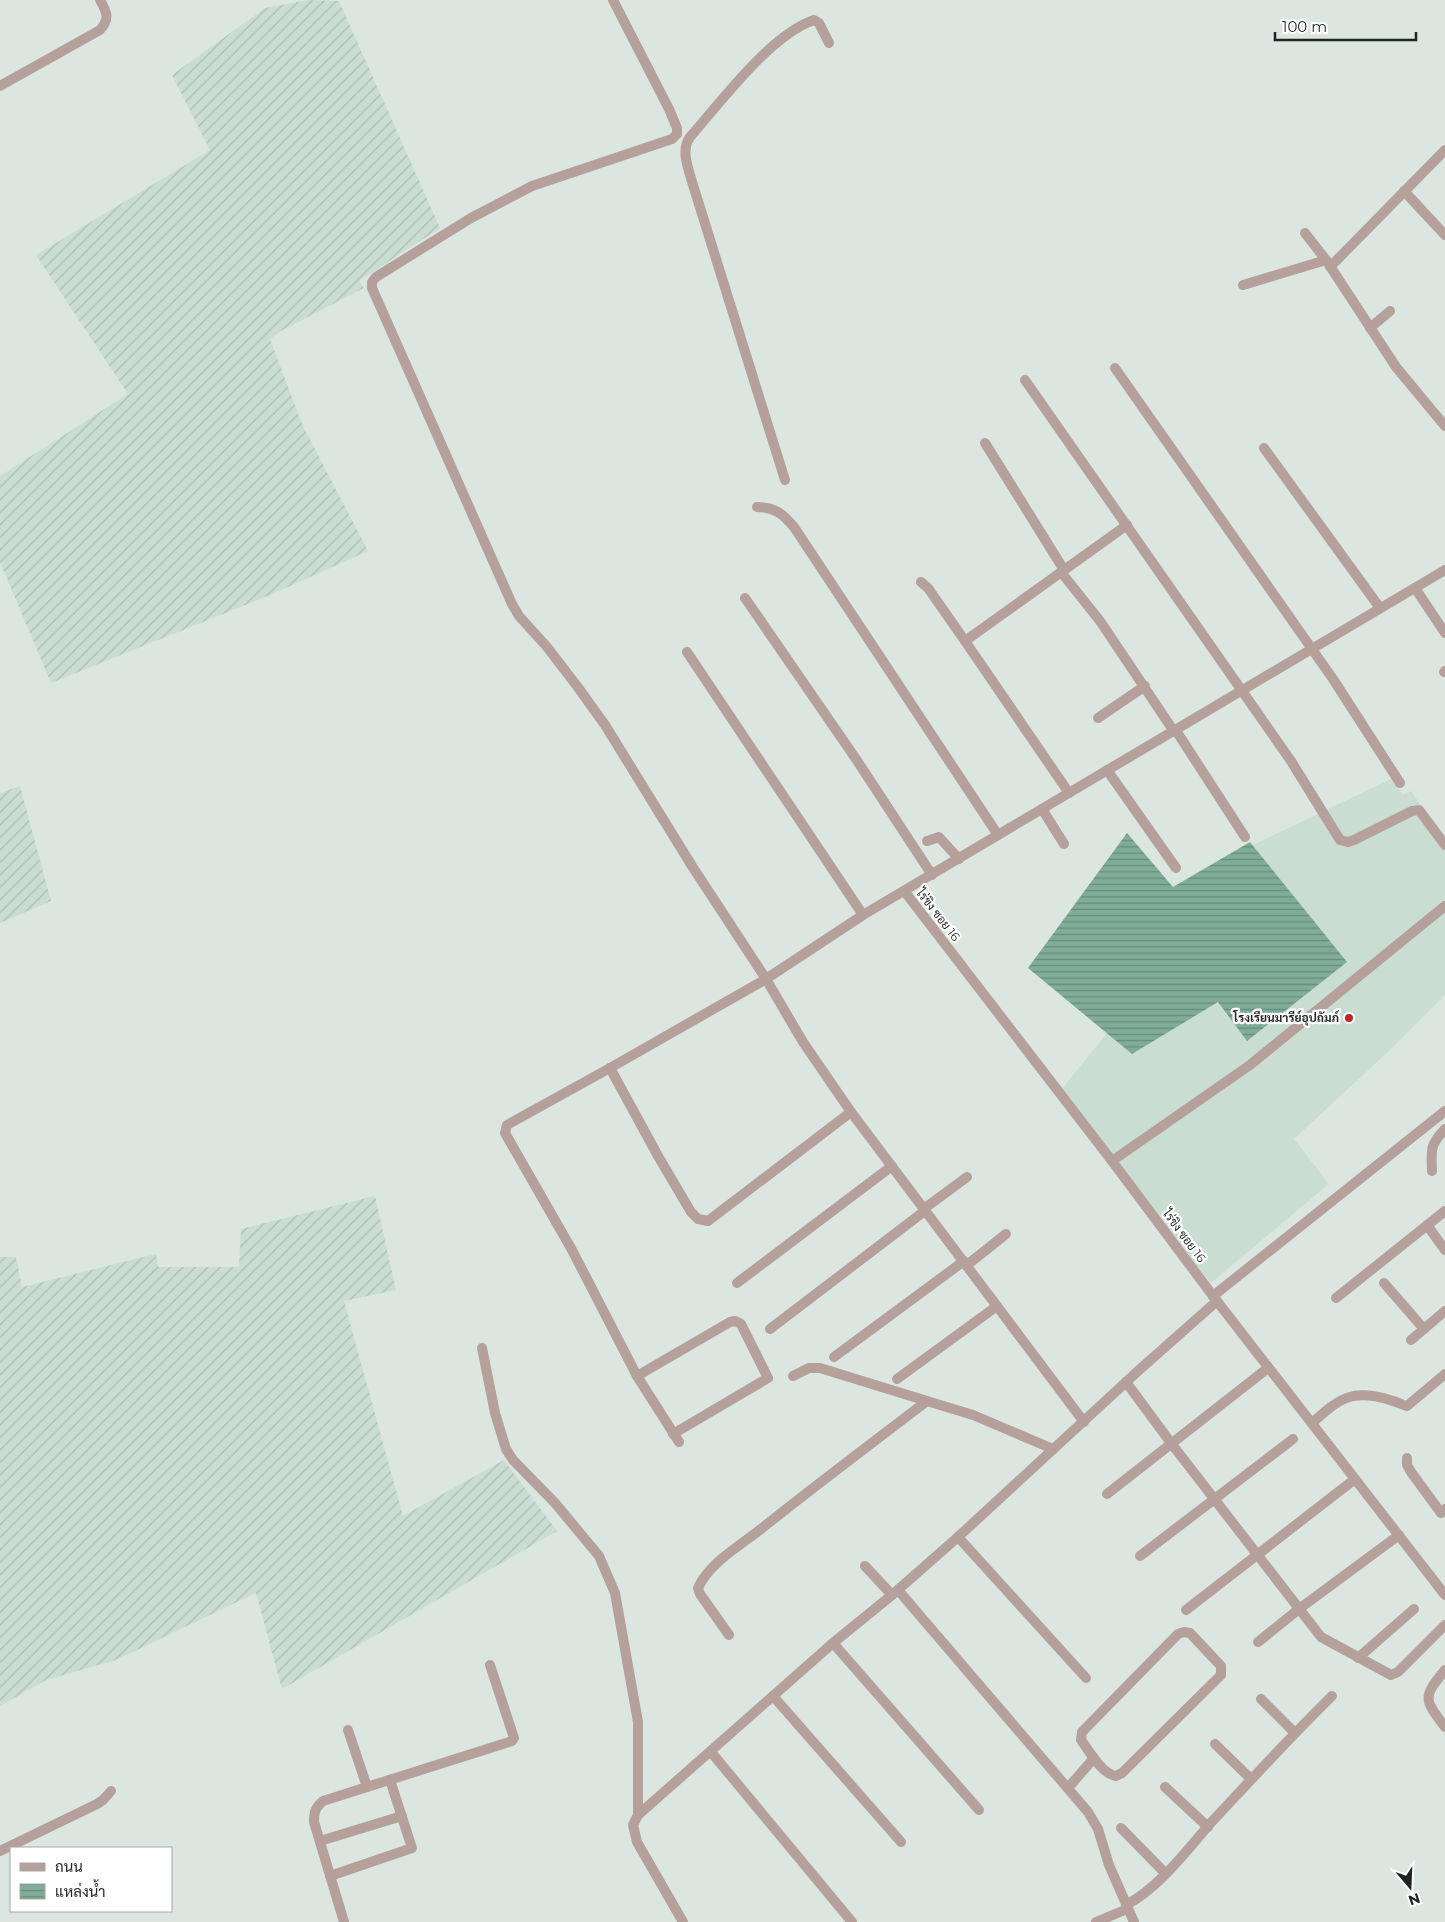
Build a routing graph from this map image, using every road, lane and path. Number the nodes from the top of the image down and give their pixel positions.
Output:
1 (100, 0) edge
2 (613, 0) edge
3 (829, 43) dead end
4 (0, 86) edge
5 (677, 134) junction
6 (687, 142) junction
7 (1445, 150) edge
8 (1404, 191) junction
9 (1305, 232) dead end
10 (1445, 235) edge
11 (1328, 264) junction
12 (1243, 285) dead end
13 (1390, 311) dead end
14 (1370, 328) junction
15 (1115, 368) dead end
16 (1025, 380) dead end
17 (1445, 426) edge
18 (985, 443) dead end
19 (1264, 448) dead end
20 (785, 480) dead end
21 (757, 507) dead end
22 (1128, 525) junction
23 (1445, 570) edge
24 (1063, 571) junction
25 (921, 582) dead end
26 (1414, 588) junction
27 (745, 598) dead end
28 (1380, 608) junction
29 (1445, 633) edge
30 (965, 641) junction
31 (1311, 651) junction
32 (688, 652) dead end
33 (1145, 686) junction
34 (1242, 690) junction
35 (1098, 718) dead end
36 (1174, 729) junction
37 (1107, 770) junction
38 (1400, 783) dead end
39 (1069, 792) junction
40 (1042, 809) junction
41 (998, 835) junction
42 (1245, 837) dead end
43 (927, 841) dead end
44 (1064, 844) dead end
45 (1445, 845) edge
46 (959, 859) junction
47 (1176, 868) dead end
48 (932, 875) junction
49 (905, 892) junction
50 (1445, 906) edge
51 (863, 915) junction
52 (766, 979) junction
53 (610, 1068) junction
54 (1445, 1111) edge
55 (851, 1112) junction
56 (1445, 1129) edge
57 (1112, 1162) junction
58 (892, 1166) junction
59 (1432, 1171) dead end
60 (967, 1177) dead end
61 (925, 1209) junction
62 (1445, 1210) edge
63 (1427, 1225) junction
64 (1006, 1234) dead end
65 (1445, 1250) edge
66 (965, 1263) junction
67 (1384, 1283) dead end
68 (737, 1284) dead end
69 (1336, 1298) dead end
70 (1215, 1299) junction
71 (997, 1306) junction
72 (1445, 1310) edge
73 (1424, 1328) junction
74 (770, 1329) dead end
75 (1411, 1340) dead end
76 (482, 1348) dead end
77 (834, 1357) dead end
78 (1268, 1368) junction
79 (1445, 1374) edge
80 (637, 1376) junction
81 (792, 1376) dead end
82 (898, 1379) dead end
83 (1126, 1382) junction
84 (928, 1401) junction
85 (1084, 1422) junction
86 (1312, 1423) junction
87 (1293, 1439) dead end
88 (1171, 1443) junction
89 (1053, 1449) junction
90 (1407, 1458) dead end
91 (1355, 1479) junction
92 (1107, 1494) dead end
93 (1214, 1498) junction
94 (1445, 1509) edge
95 (1398, 1534) junction
96 (958, 1537) junction
97 (1258, 1554) junction
98 (1140, 1556) dead end
99 (865, 1566) dead end
100 (895, 1593) junction
101 (1445, 1595) edge
102 (1414, 1608) dead end
103 (1299, 1609) junction
104 (1186, 1610) dead end
105 (1445, 1625) edge
106 (729, 1635) dead end
107 (1258, 1642) dead end
108 (834, 1643) junction
109 (1358, 1658) junction
110 (490, 1665) dead end
111 (1445, 1670) edge
112 (1086, 1678) dead end
113 (773, 1696) junction
114 (1332, 1696) dead end
115 (1260, 1699) dead end
116 (1445, 1727) edge
117 (348, 1730) dead end
118 (1294, 1732) junction
119 (1215, 1744) dead end
120 (710, 1752) junction
121 (1094, 1758) junction
122 (1251, 1779) junction
123 (390, 1780) junction
124 (367, 1787) junction
125 (1165, 1787) dead end
126 (1068, 1788) junction
127 (111, 1791) dead end
128 (979, 1810) dead end
129 (638, 1815) junction
130 (402, 1816) junction
131 (1208, 1827) junction
132 (1121, 1828) dead end
133 (320, 1841) junction
134 (901, 1842) dead end
135 (0, 1851) edge
136 (1165, 1873) junction
137 (330, 1876) junction
138 (1127, 1907) junction
139 (344, 1922) edge
140 (683, 1922) edge
141 (852, 1922) edge
142 (1096, 1922) edge
143 (1134, 1922) edge

1 - 4 street
2 - 5 street
3 - 6 street
5 - 6 street
5 - 52 street
6 - 20 street
7 - 8 street
8 - 10 street
8 - 11 street
9 - 11 street
11 - 12 street
11 - 14 street
13 - 14 street
14 - 17 street
15 - 31 street
16 - 22 street
18 - 24 street
19 - 28 street
21 - 41 street
22 - 24 street
22 - 34 street
23 - 26 street
24 - 30 street
24 - 33 street
25 - 30 street
26 - 28 street
26 - 29 street
27 - 48 street
28 - 31 street
30 - 39 street
31 - 34 street
31 - 38 street
32 - 51 street
33 - 35 street
33 - 36 street
34 - 36 street
34 - 45 street
36 - 37 street
36 - 42 street
37 - 39 street
37 - 47 street
39 - 40 street
40 - 41 street
40 - 44 street
41 - 46 street
43 - 46 street
46 - 48 street
48 - 49 street
49 - 51 street
49 - 57 street, ไร่ขิง ซอย 16
50 - 57 street
51 - 52 street
52 - 53 street
52 - 55 street
53 - 55 street
53 - 80 street
54 - 70 street
55 - 58 street
56 - 59 street
57 - 70 street, ไร่ขิง ซอย 16
58 - 61 street
58 - 68 street
60 - 61 street
61 - 66 street
61 - 74 street
62 - 63 street
63 - 65 street
63 - 69 street
64 - 66 street
66 - 71 street
66 - 77 street
67 - 73 street
70 - 78 street, ไร่ขิง ซอย 16
70 - 83 street
71 - 82 street
71 - 85 street
72 - 73 street
73 - 75 street
76 - 129 street
78 - 86 street, ไร่ขิง ซอย 16
78 - 88 street
79 - 86 street
80 - 80 street
81 - 84 street
83 - 85 street
83 - 88 street
84 - 89 street
84 - 106 street
85 - 89 street
86 - 91 street, ไร่ขิง ซอย 16
87 - 93 street
88 - 92 street
88 - 93 street
89 - 96 street
90 - 94 street
91 - 95 street, ไร่ขิง ซอย 16
91 - 97 street
93 - 97 street
93 - 98 street
95 - 101 street, ไร่ขิง ซอย 16
95 - 103 street
96 - 100 street
96 - 112 street
97 - 103 street
97 - 104 street
99 - 100 street
100 - 108 street
100 - 126 street
102 - 109 street
103 - 107 street
103 - 109 street
105 - 109 street
108 - 113 street
108 - 128 street
110 - 123 street
111 - 116 street
113 - 120 street
113 - 134 street
114 - 118 street
115 - 118 street
117 - 124 street
118 - 122 street
119 - 122 street
120 - 129 street
120 - 141 street
121 - 121 street
121 - 126 street
122 - 131 street
123 - 124 street
123 - 130 street
124 - 133 street
125 - 131 street
126 - 138 street
127 - 135 street
129 - 140 street
130 - 133 street
130 - 137 street
131 - 136 street
132 - 136 street
133 - 137 street
136 - 138 street
137 - 139 street
138 - 142 street
138 - 143 street

